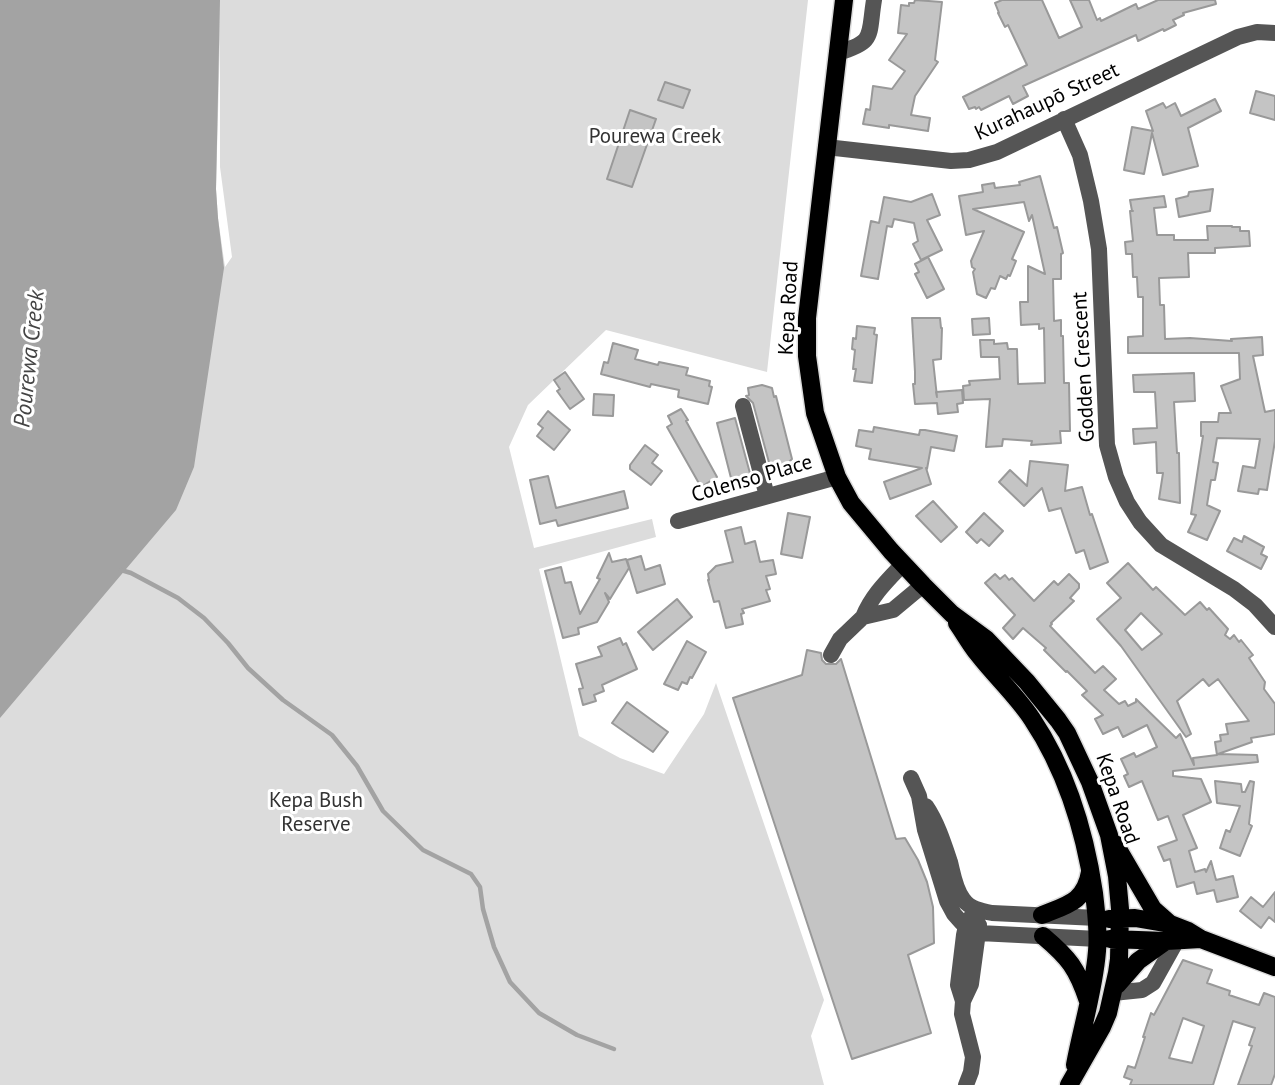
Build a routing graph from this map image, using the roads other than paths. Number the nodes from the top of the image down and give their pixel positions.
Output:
1 (844, 0) edge
2 (874, 0) edge
3 (1275, 33) edge
4 (837, 53) junction
5 (1064, 119) junction
6 (826, 147) junction
7 (743, 406) dead end
8 (836, 477) junction
9 (767, 496) junction
10 (678, 521) dead end
11 (903, 564) junction
12 (923, 585) junction
13 (952, 614) junction
14 (863, 617) junction
15 (1275, 627) edge
16 (831, 655) dead end
17 (911, 778) dead end
18 (919, 796) junction
19 (1109, 835) junction
20 (1091, 871) junction
21 (978, 911) junction
22 (1042, 915) junction
23 (1097, 919) junction
24 (1120, 919) junction
25 (972, 930) junction
26 (1171, 935) junction
27 (1042, 936) junction
28 (1098, 939) junction
29 (1120, 939) junction
30 (1275, 967) edge
31 (1114, 990) junction
32 (1089, 1005) junction
33 (1071, 1082) edge
34 (966, 1085) edge

1 - 4 main road, Kepa Road
2 - 4 street
3 - 5 street, Kurahaupō Street
4 - 6 main road, Kepa Road
5 - 6 street, Kurahaupō Street
5 - 15 street, Godden Crescent
6 - 8 main road, Kepa Road
7 - 9 street
8 - 9 street, Colenso Place
8 - 11 main road, Kepa Road
9 - 10 street, Colenso Place
11 - 12 main road, Kepa Road
11 - 14 street
12 - 13 main road, Kepa Road
12 - 14 street
13 - 19 main road, Kepa Road
13 - 20 main road, Kepa Road
14 - 16 street
17 - 18 street
18 - 21 street
18 - 25 street
19 - 24 main road, Kepa Road
19 - 26 main road
20 - 22 main road
20 - 23 main road, Kepa Road
21 - 22 street
21 - 25 street
22 - 23 street
23 - 24 main road
23 - 28 main road, Kepa Road
24 - 26 main road
24 - 29 main road, Kepa Road
25 - 27 street
25 - 34 street
26 - 29 main road
26 - 30 main road
26 - 31 main road
26 - 31 street
27 - 28 street
27 - 32 main road
28 - 29 main road
28 - 32 main road, Kepa Road
29 - 31 main road, Kepa Road
31 - 33 main road, Kepa Road
32 - 33 main road, Kepa Road

